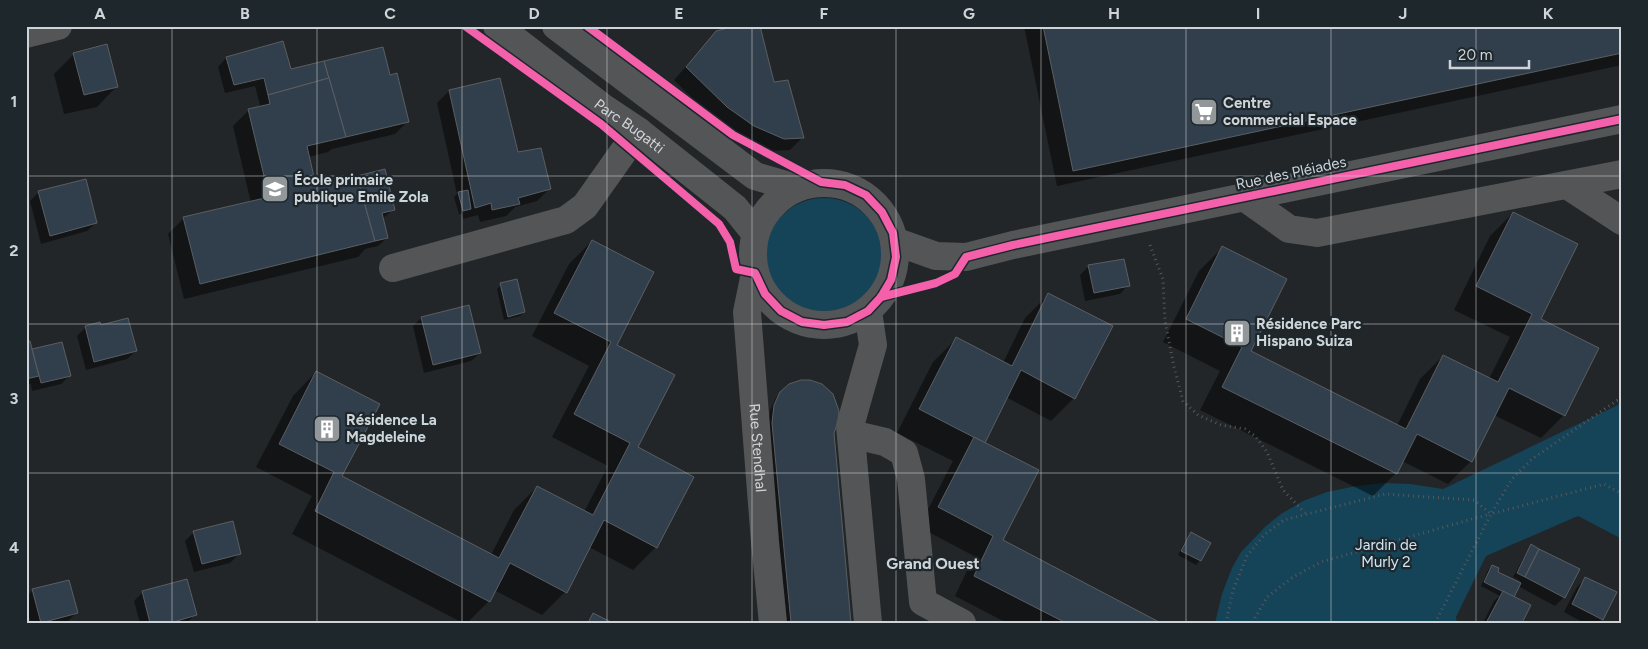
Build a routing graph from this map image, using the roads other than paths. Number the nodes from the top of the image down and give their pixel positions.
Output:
1 (58, 26) edge
2 (497, 26) edge
3 (556, 26) edge
4 (26, 34) edge
5 (1622, 119) edge
6 (638, 131) junction
7 (1622, 174) edge
8 (1567, 185) junction
9 (796, 188) junction
10 (1244, 197) junction
11 (1622, 221) edge
12 (755, 233) junction
13 (894, 241) junction
14 (393, 268) dead end
15 (755, 273) junction
16 (868, 311) junction
17 (851, 434) junction
18 (924, 612) edge
19 (773, 623) edge
20 (868, 623) edge
21 (962, 623) edge

1 - 4 street
2 - 6 street, Parc Bugatti
3 - 9 street
5 - 10 street, Rue des Pléiades
6 - 12 street, Parc Bugatti
6 - 14 street
7 - 8 street
8 - 10 street
8 - 11 street
9 - 12 street
9 - 13 street
10 - 13 street, Rue des Pléiades
12 - 15 street
13 - 16 street
15 - 16 street
15 - 19 street, Rue Stendhal
16 - 17 street
17 - 18 street
17 - 20 street
18 - 21 street

